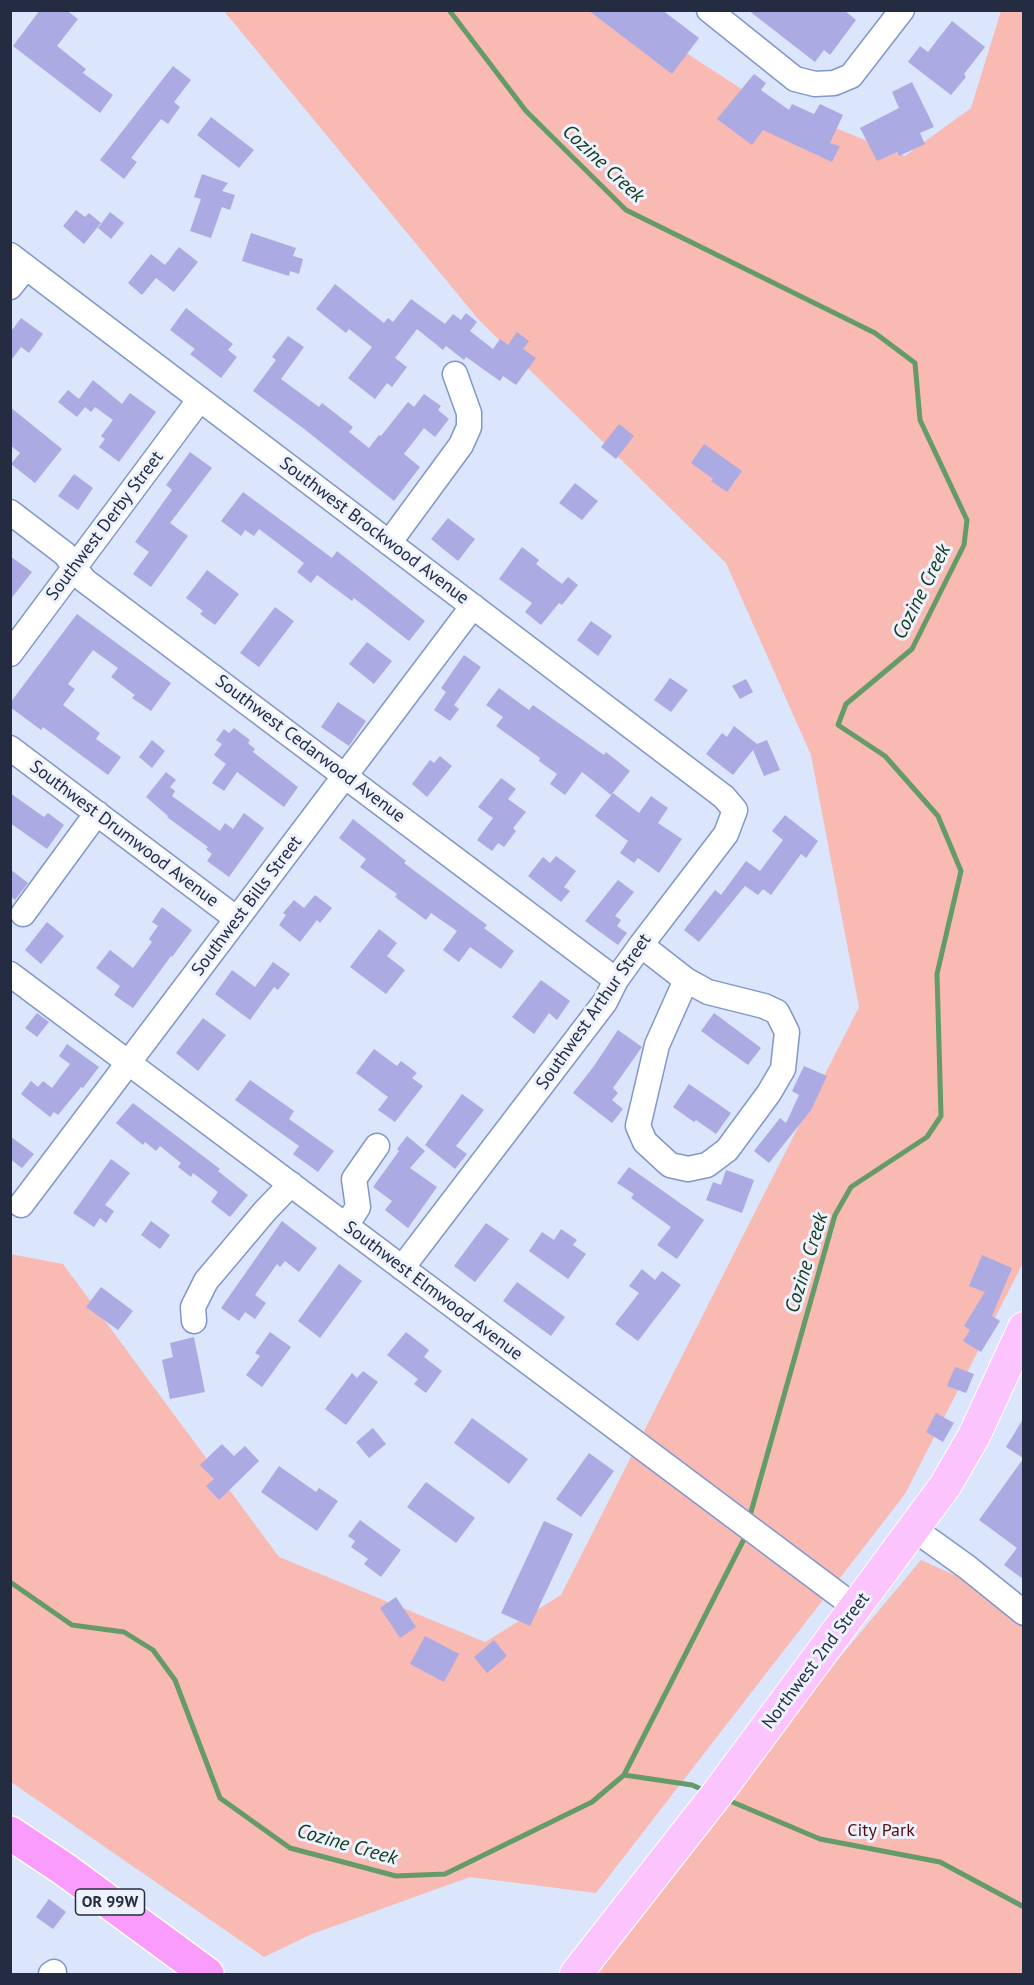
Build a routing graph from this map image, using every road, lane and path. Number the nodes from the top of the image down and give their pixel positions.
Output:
1 (709, 10) edge
2 (902, 10) edge
3 (18, 261) edge
4 (10, 287) edge
5 (455, 374) dead end
6 (200, 399) junction
7 (10, 512) edge
8 (389, 543) junction
9 (75, 567) junction
10 (473, 606) junction
11 (10, 654) edge
12 (10, 748) edge
13 (346, 775) junction
14 (735, 810) joint
15 (97, 813) junction
16 (23, 914) dead end
17 (237, 919) junction
18 (640, 945) junction
19 (10, 974) edge
20 (616, 980) junction
21 (686, 980) junction
22 (129, 1063) junction
23 (377, 1146) dead end
24 (291, 1184) junction
25 (21, 1205) dead end
26 (346, 1226) junction
27 (402, 1268) junction
28 (194, 1321) dead end
29 (1023, 1328) edge
30 (914, 1529) junction
31 (855, 1607) junction
32 (1023, 1613) edge
33 (10, 1833) edge
34 (207, 1974) edge
35 (576, 1974) edge

1 - 2 street
3 - 4 street
3 - 6 street, Southwest Brockwood Avenue
5 - 8 street
6 - 8 street, Southwest Brockwood Avenue
6 - 9 street, Southwest Derby Street
7 - 9 street, Southwest Cedarwood Avenue
8 - 10 street, Southwest Brockwood Avenue
9 - 11 street, Southwest Derby Street
9 - 13 street, Southwest Cedarwood Avenue
10 - 13 street, Southwest Bills Street
10 - 14 street, Southwest Brockwood Avenue
12 - 15 street, Southwest Drumwood Avenue
13 - 17 street, Southwest Bills Street
13 - 20 street, Southwest Cedarwood Avenue
14 - 18 street, Southwest Arthur Street
15 - 16 street
15 - 17 street, Southwest Drumwood Avenue
17 - 22 street, Southwest Bills Street
18 - 20 street, Southwest Arthur Street
18 - 21 street
19 - 22 street, Southwest Elmwood Avenue
20 - 27 street, Southwest Arthur Street
21 - 21 street
22 - 24 street, Southwest Elmwood Avenue
22 - 25 street, Southwest Bills Street
23 - 26 street
24 - 26 street, Southwest Elmwood Avenue
24 - 28 street
26 - 27 street, Southwest Elmwood Avenue
27 - 31 street, Southwest Elmwood Avenue
29 - 30 main road, Northwest 2nd Street
30 - 31 main road, Northwest 2nd Street
30 - 32 street
31 - 35 main road, Northwest 2nd Street
33 - 34 highway, OR 99W

